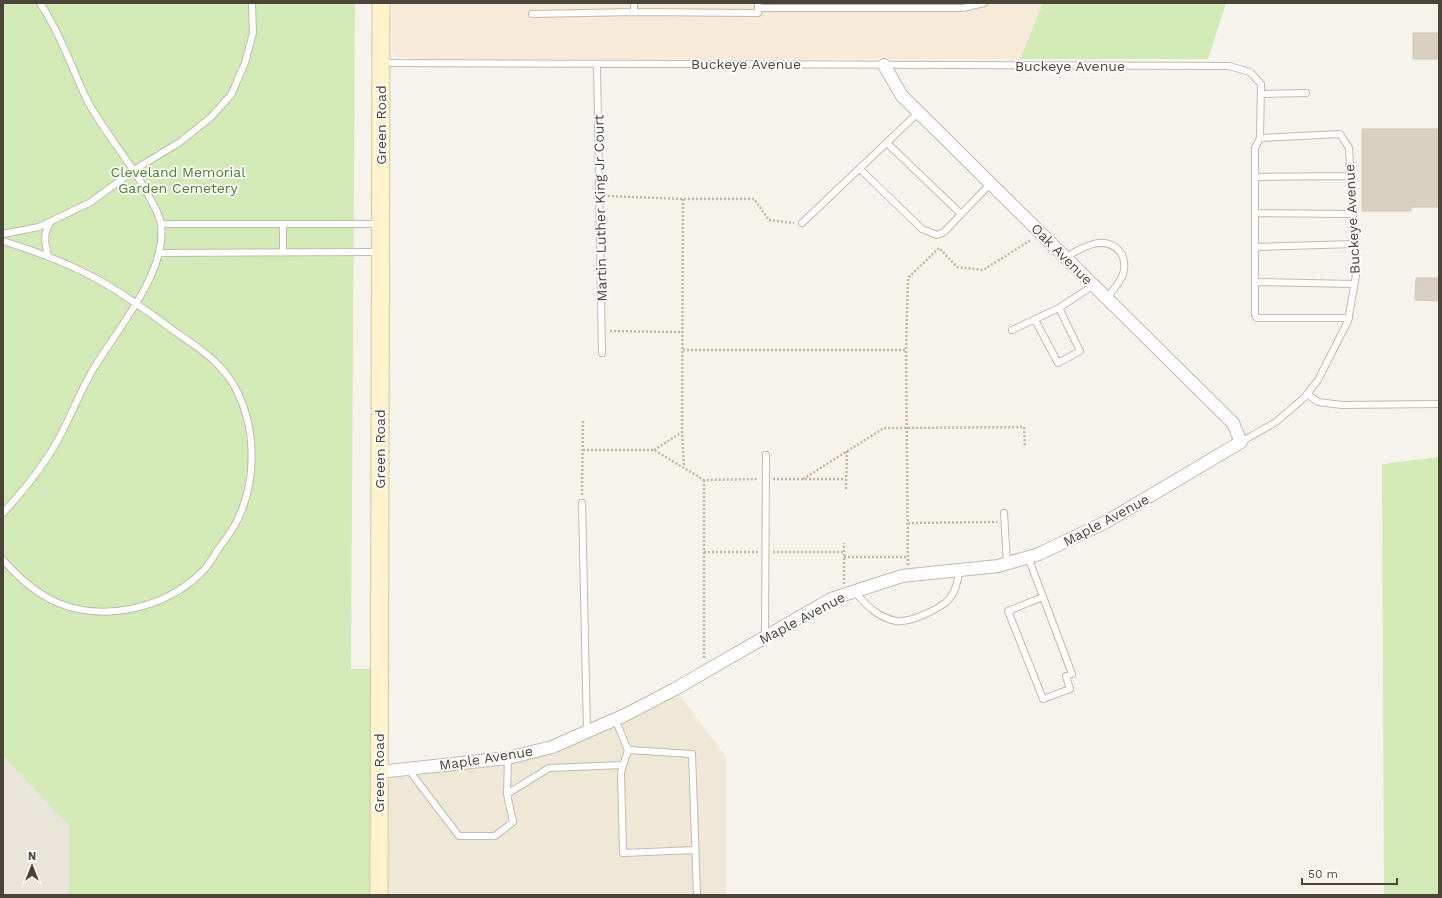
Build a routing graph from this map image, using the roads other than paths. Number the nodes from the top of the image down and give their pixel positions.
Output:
1 (40, 3) edge
2 (252, 3) edge
3 (381, 3) edge
4 (634, 3) edge
5 (984, 3) edge
6 (758, 5) edge
7 (792, 5) edge
8 (848, 5) edge
9 (917, 5) edge
10 (634, 12) junction
11 (532, 14) dead end
12 (381, 63) junction
13 (597, 64) junction
14 (884, 65) junction
15 (1261, 94) junction
16 (1306, 94) dead end
17 (919, 112) junction
18 (1260, 138) junction
19 (887, 143) junction
20 (860, 169) junction
21 (134, 170) junction
22 (1350, 176) junction
23 (1255, 177) junction
24 (990, 183) junction
25 (1255, 213) junction
26 (961, 214) junction
27 (1352, 214) junction
28 (50, 221) junction
29 (802, 223) road end
30 (161, 224) junction
31 (380, 224) junction
32 (283, 225) junction
33 (3, 234) edge
34 (3, 241) edge
35 (1354, 244) junction
36 (1255, 247) junction
37 (159, 252) junction
38 (283, 252) junction
39 (381, 252) junction
40 (48, 256) junction
41 (1066, 257) junction
42 (1255, 282) junction
43 (1354, 284) junction
44 (1094, 286) junction
45 (1107, 298) junction
46 (135, 303) junction
47 (1059, 308) junction
48 (1349, 318) junction
49 (1035, 320) junction
50 (1012, 330) dead end
51 (602, 353) dead end
52 (1307, 394) junction
53 (1439, 404) edge
54 (1241, 442) junction
55 (766, 455) dead end
56 (582, 503) road end
57 (3, 513) edge
58 (1004, 513) dead end
59 (1028, 557) junction
60 (3, 560) edge
61 (1007, 563) junction
62 (959, 570) junction
63 (849, 593) junction
64 (1043, 597) junction
65 (765, 637) junction
66 (615, 719) junction
67 (587, 731) junction
68 (628, 750) junction
69 (508, 758) junction
70 (623, 765) junction
71 (408, 769) junction
72 (379, 772) junction
73 (507, 794) junction
74 (695, 850) junction
75 (379, 895) edge
76 (697, 895) edge

1 - 21 lane
2 - 21 lane
3 - 12 main road, Green Road
4 - 10 lane
5 - 9 lane
6 - 7 lane
6 - 10 lane
7 - 8 lane
8 - 9 lane
10 - 11 lane
12 - 13 lane, Buckeye Avenue
12 - 31 main road, Green Road
13 - 14 lane, Buckeye Avenue
13 - 51 lane, Martin Luther King Jr Court
14 - 15 lane, Buckeye Avenue
14 - 17 street, Oak Avenue
15 - 16 lane
15 - 18 lane, Buckeye Avenue
17 - 19 lane
17 - 24 street, Oak Avenue
18 - 22 lane, Buckeye Avenue
18 - 23 lane
19 - 20 lane
19 - 26 lane
20 - 26 lane
20 - 29 lane
21 - 28 lane
21 - 30 lane
22 - 23 lane
22 - 27 lane, Buckeye Avenue
23 - 25 lane
24 - 26 lane
24 - 41 street, Oak Avenue
25 - 27 lane
25 - 36 lane
27 - 35 lane, Buckeye Avenue
28 - 33 lane
28 - 40 lane
30 - 32 lane
30 - 37 lane
31 - 32 lane
31 - 39 main road, Green Road
32 - 38 lane
34 - 40 lane
35 - 36 lane
35 - 43 lane, Buckeye Avenue
36 - 42 lane
37 - 38 lane
37 - 46 lane
38 - 39 lane
39 - 72 main road, Green Road
40 - 46 lane
41 - 44 street, Oak Avenue
41 - 45 lane
42 - 43 lane
42 - 48 lane
43 - 48 lane, Buckeye Avenue
44 - 45 street, Oak Avenue
44 - 47 lane
45 - 54 street, Oak Avenue
46 - 57 lane
46 - 60 lane
47 - 49 lane
47 - 49 lane
48 - 52 lane, Buckeye Avenue
49 - 50 lane
52 - 53 lane
52 - 54 lane, Buckeye Avenue
54 - 59 street, Maple Avenue
55 - 65 lane
56 - 67 lane
58 - 61 lane
59 - 61 street, Maple Avenue
59 - 64 lane
61 - 62 street, Maple Avenue
62 - 63 street, Maple Avenue
62 - 63 lane
63 - 65 street, Maple Avenue
64 - 64 lane
65 - 66 street, Maple Avenue
66 - 67 street, Maple Avenue
66 - 68 lane
67 - 69 street, Maple Avenue
68 - 70 lane
68 - 74 lane
69 - 71 street, Maple Avenue
69 - 73 lane
70 - 73 lane
70 - 74 lane
71 - 72 street, Maple Avenue
71 - 73 lane
72 - 75 main road, Green Road
74 - 76 lane

